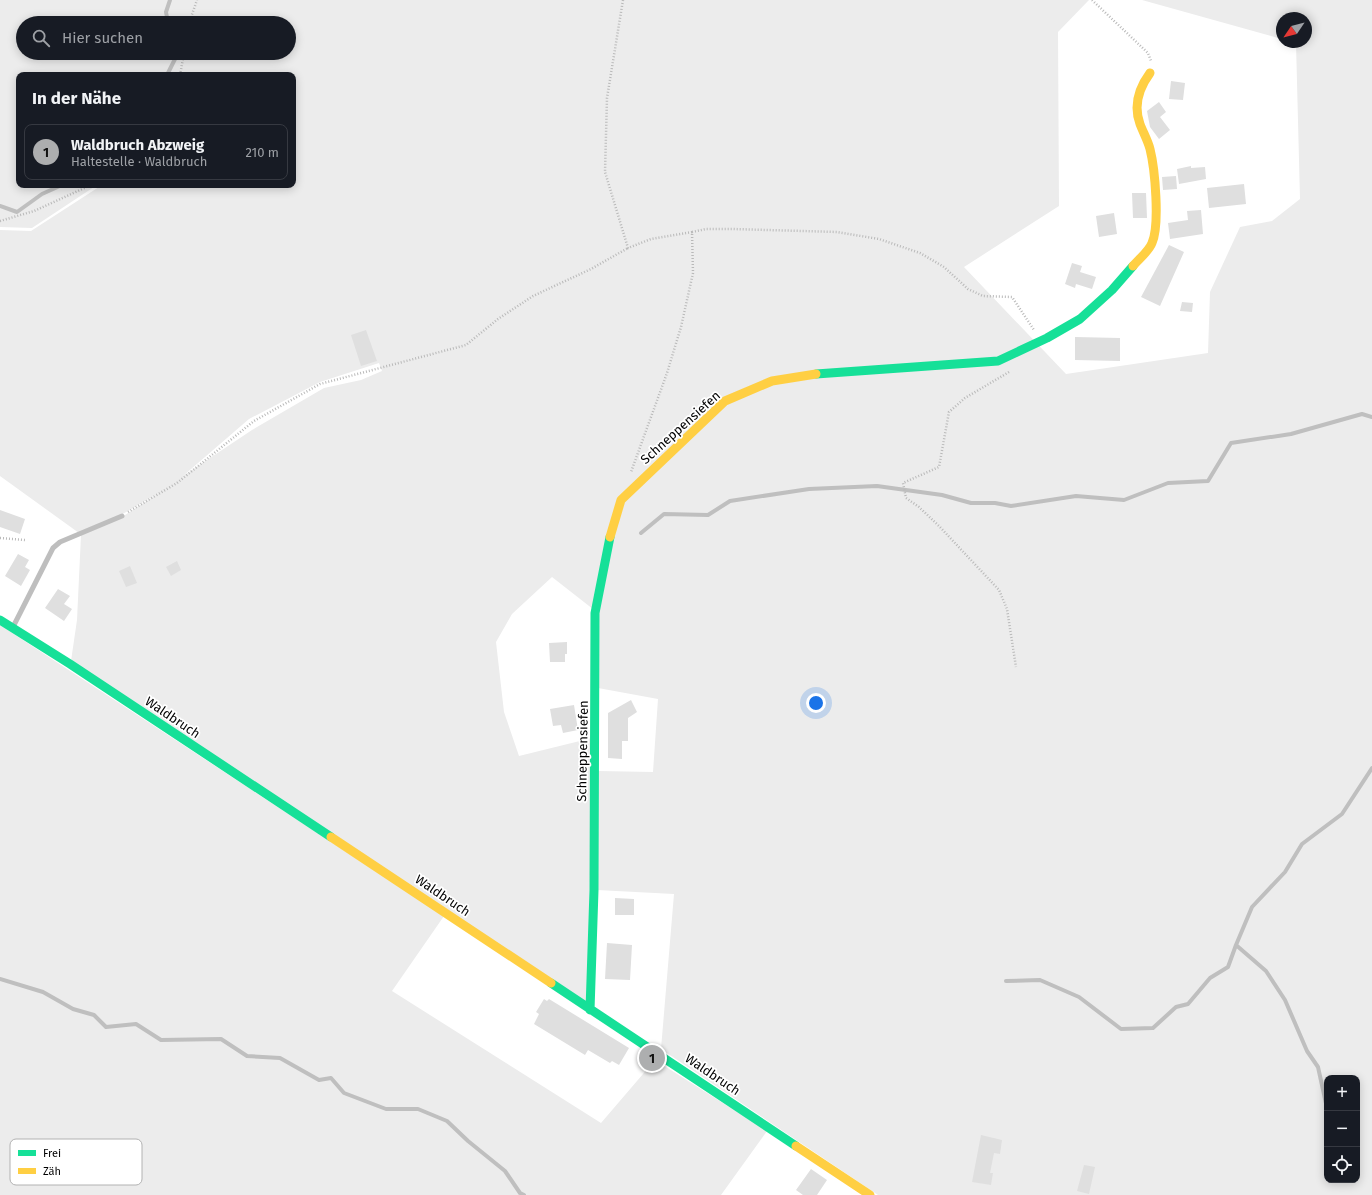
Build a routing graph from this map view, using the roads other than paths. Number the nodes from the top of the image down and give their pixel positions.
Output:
1 (1150, 73) road end
2 (122, 516) road end
3 (0, 620) edge
4 (12, 628) junction
5 (590, 1010) junction
6 (870, 1195) edge

1 - 5 street, Schneppensiefen
2 - 4 lane
3 - 4 street, Waldbruch
4 - 5 street, Waldbruch
5 - 6 street, Waldbruch

